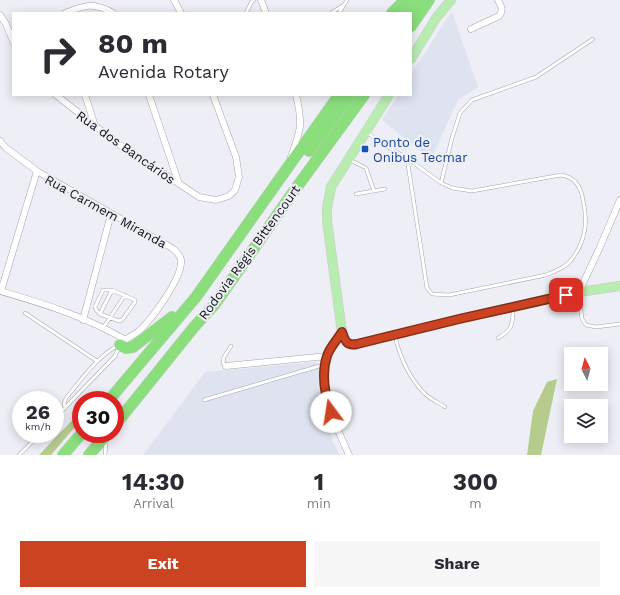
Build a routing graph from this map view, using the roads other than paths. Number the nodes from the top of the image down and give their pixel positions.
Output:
1 (174, 0) edge
2 (254, 0) edge
3 (261, 0) edge
4 (347, 0) edge
5 (417, 0) edge
6 (429, 0) edge
7 (451, 0) edge
8 (498, 0) edge
9 (405, 1) edge
10 (87, 2) edge
11 (344, 5) junction
12 (67, 12) edge
13 (111, 12) edge
14 (180, 12) edge
15 (246, 12) edge
16 (266, 12) edge
17 (333, 12) edge
18 (340, 12) edge
19 (393, 12) edge
20 (397, 12) edge
21 (409, 12) edge
22 (0, 15) edge
23 (412, 25) edge
24 (471, 28) dead end
25 (11, 31) edge
26 (593, 39) dead end
27 (412, 57) edge
28 (57, 96) edge
29 (85, 96) edge
30 (149, 96) edge
31 (214, 96) edge
32 (296, 96) edge
33 (331, 96) edge
34 (339, 96) edge
35 (349, 96) edge
36 (363, 96) edge
37 (388, 96) edge
38 (95, 126) junction
39 (366, 132) junction
40 (0, 142) edge
41 (407, 158) junction
42 (290, 159) junction
43 (349, 160) junction
44 (37, 172) junction
45 (279, 181) junction
46 (441, 183) junction
47 (179, 184) junction
48 (385, 189) dead end
49 (374, 191) junction
50 (356, 194) dead end
51 (620, 200) edge
52 (111, 214) junction
53 (244, 232) junction
54 (620, 286) edge
55 (112, 290) junction
56 (1, 291) edge
57 (579, 292) junction
58 (125, 295) junction
59 (196, 297) junction
60 (512, 307) junction
61 (25, 313) dead end
62 (100, 314) junction
63 (109, 318) junction
64 (83, 320) junction
65 (620, 324) edge
66 (103, 328) junction
67 (342, 332) junction
68 (395, 334) junction
69 (498, 338) dead end
70 (122, 342) junction
71 (231, 346) dead end
72 (327, 356) junction
73 (97, 361) junction
74 (326, 364) junction
75 (226, 366) joint
76 (117, 391) edge
77 (204, 400) dead end
78 (445, 407) dead end
79 (65, 408) joint
80 (124, 413) edge
81 (31, 443) edge
82 (73, 443) edge
83 (99, 443) edge
84 (106, 443) edge
85 (19, 455) edge
86 (63, 455) edge
87 (89, 455) edge
88 (105, 455) edge
89 (349, 455) edge

1 - 14 street
2 - 15 lane
3 - 16 street
4 - 11 lane
5 - 21 highway
6 - 23 highway
7 - 27 main road
8 - 24 street
9 - 19 highway
9 - 20 highway
10 - 12 street
10 - 13 street
11 - 17 lane
11 - 18 lane
22 - 25 street
26 - 46 lane
28 - 38 street, Rua dos Bancários
29 - 38 street
30 - 47 street
31 - 47 street, Rua dos Bancários
32 - 42 street
33 - 42 highway
34 - 45 highway, Rodovia Régis Bittencourt
35 - 53 highway
36 - 80 highway, Rodovia Régis Bittencourt
37 - 39 main road
38 - 47 street, Rua dos Bancários
39 - 41 lane
39 - 43 main road
40 - 44 street, Rua Carmem Miranda
41 - 46 lane
41 - 46 lane
42 - 45 highway
43 - 49 lane
43 - 67 main road
44 - 52 street, Rua Carmem Miranda
44 - 56 street
45 - 53 highway, Rodovia Régis Bittencourt
48 - 49 lane
49 - 50 lane
51 - 57 street
52 - 64 street
52 - 70 street, Rua Carmem Miranda
53 - 59 highway, Rodovia Régis Bittencourt
54 - 57 main road
55 - 58 lane
55 - 62 lane
55 - 62 lane
56 - 64 street
57 - 60 main road
57 - 65 lane
58 - 63 lane
58 - 63 lane
59 - 70 highway
59 - 76 highway, Rodovia Régis Bittencourt
60 - 68 main road
60 - 69 lane
61 - 73 lane
62 - 63 lane
63 - 66 lane
64 - 66 street
66 - 70 street
67 - 68 main road
67 - 72 street
68 - 78 lane
70 - 73 lane
70 - 79 lane
71 - 75 lane
72 - 74 street
72 - 75 street
73 - 79 lane
74 - 77 lane
74 - 89 street
81 - 85 lane
82 - 86 highway
83 - 87 highway
84 - 88 lane

